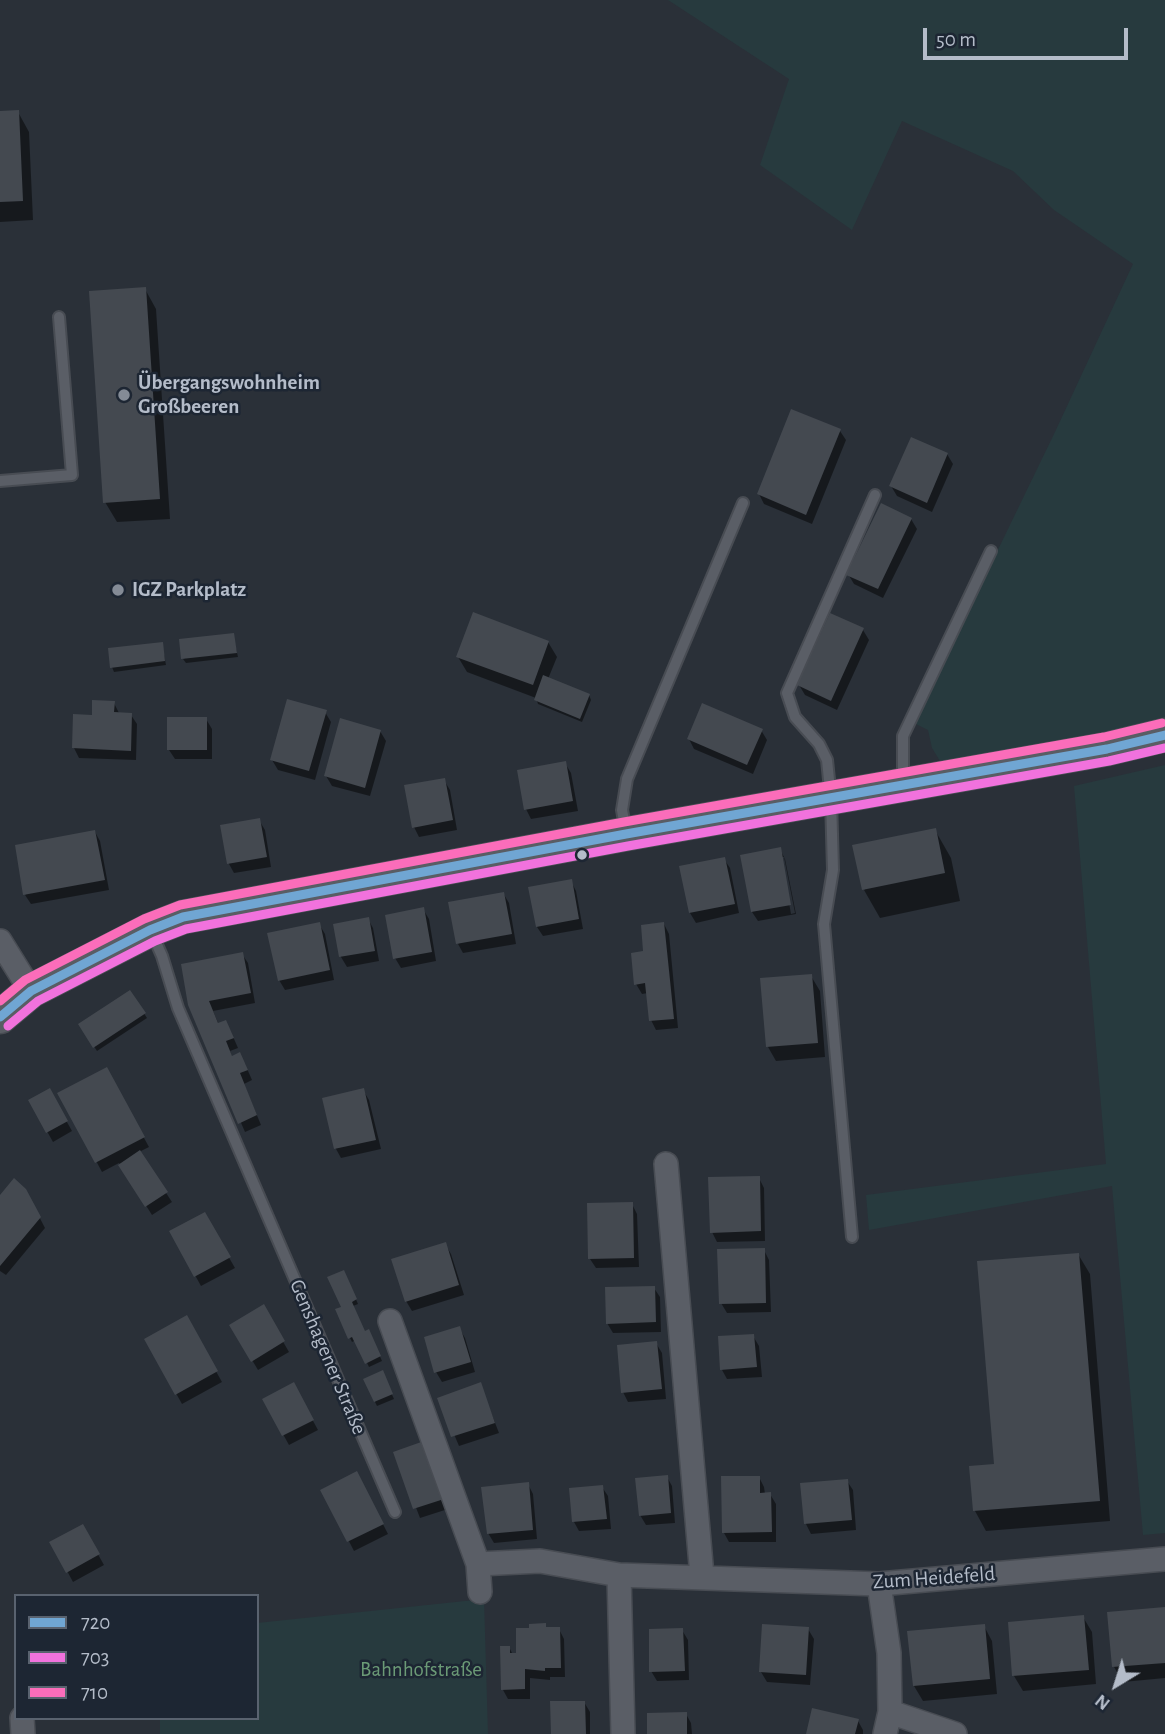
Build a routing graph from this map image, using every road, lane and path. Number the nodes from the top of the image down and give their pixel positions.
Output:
1 (59, 317) dead end
2 (0, 481) edge
3 (875, 495) dead end
4 (743, 503) dead end
5 (990, 551) dead end
6 (1165, 735) edge
7 (903, 785) junction
8 (831, 799) junction
9 (626, 834) junction
10 (150, 930) junction
11 (0, 941) edge
12 (31, 991) junction
13 (0, 1017) edge
14 (666, 1164) dead end
15 (852, 1237) dead end
16 (390, 1321) dead end
17 (395, 1512) dead end
18 (1165, 1559) edge
19 (478, 1564) junction
20 (619, 1575) junction
21 (702, 1576) junction
22 (879, 1584) junction
23 (480, 1592) dead end
24 (888, 1723) edge
25 (624, 1734) edge
26 (955, 1734) edge

1 - 2 lane
3 - 8 lane
4 - 9 lane
5 - 7 lane
6 - 7 street
7 - 8 street
8 - 9 street
8 - 15 lane
9 - 10 street
10 - 12 street
10 - 17 lane, Genshagener Straße
11 - 12 street
12 - 13 street
14 - 21 street
16 - 19 street
18 - 22 street, Zum Heidefeld
19 - 20 street, Zum Heidefeld
19 - 23 street
20 - 21 street, Zum Heidefeld
20 - 25 street
21 - 22 street, Zum Heidefeld
22 - 24 street
24 - 26 street

